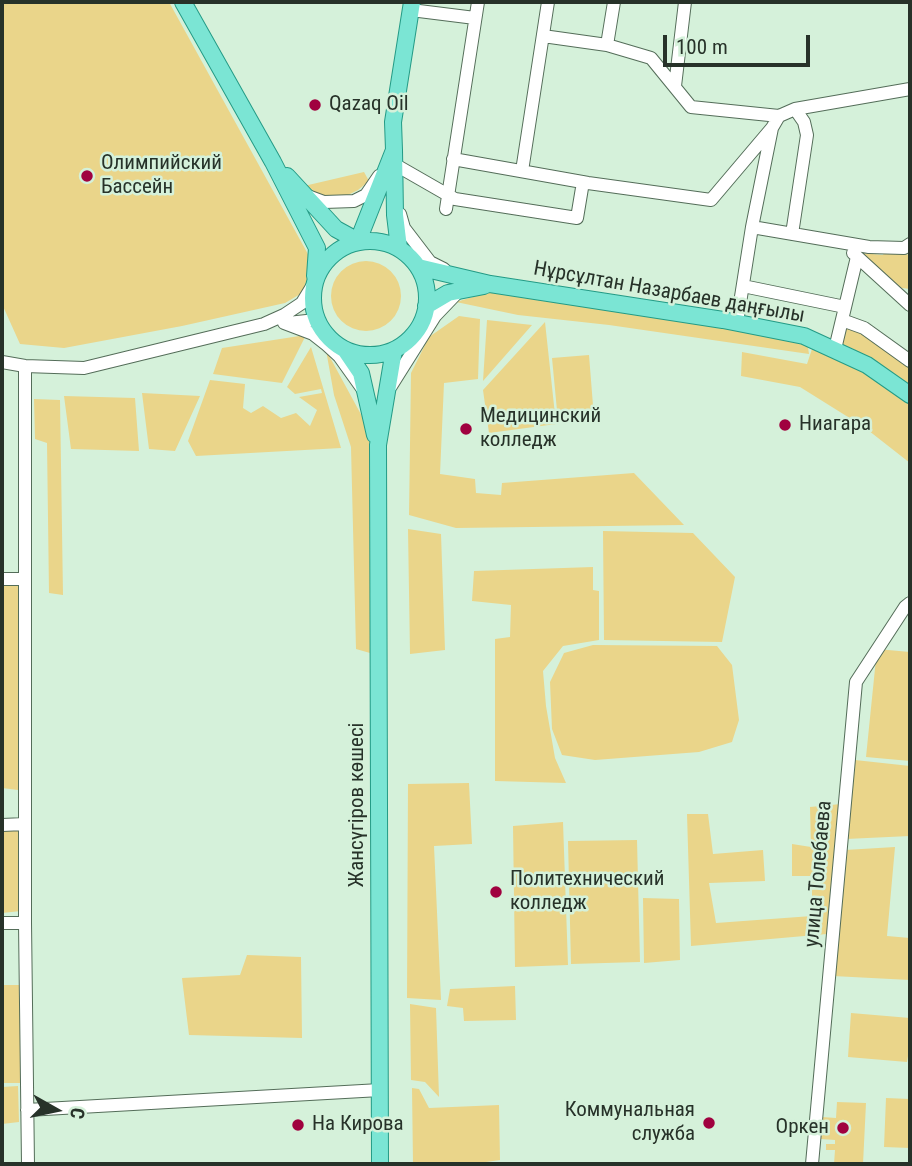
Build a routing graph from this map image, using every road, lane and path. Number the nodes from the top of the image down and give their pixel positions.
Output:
1 (183, 2) edge
2 (478, 2) edge
3 (548, 2) edge
4 (614, 2) edge
5 (684, 2) edge
6 (411, 6) edge
7 (475, 18) junction
8 (543, 37) junction
9 (607, 45) junction
10 (675, 86) junction
11 (910, 89) edge
12 (795, 109) junction
13 (776, 122) junction
14 (393, 158) junction
15 (453, 159) junction
16 (274, 162) junction
17 (739, 166) junction
18 (522, 172) junction
19 (763, 172) junction
20 (583, 182) junction
21 (298, 188) junction
22 (395, 192) junction
23 (448, 195) junction
24 (446, 209) dead end
25 (752, 227) junction
26 (792, 234) junction
27 (312, 238) junction
28 (358, 241) junction
29 (842, 243) junction
30 (910, 244) edge
31 (399, 248) junction
32 (857, 257) junction
33 (418, 267) junction
34 (313, 285) junction
35 (464, 285) junction
36 (743, 286) junction
37 (910, 305) edge
38 (426, 306) junction
39 (845, 307) junction
40 (284, 319) junction
41 (317, 320) junction
42 (842, 320) junction
43 (737, 322) junction
44 (835, 349) junction
45 (394, 350) junction
46 (346, 351) junction
47 (910, 361) edge
48 (2, 362) edge
49 (25, 366) junction
50 (910, 394) edge
51 (366, 395) junction
52 (385, 395) junction
53 (377, 445) junction
54 (2, 579) edge
55 (25, 579) junction
56 (910, 603) edge
57 (25, 824) junction
58 (2, 825) edge
59 (2, 923) edge
60 (24, 923) junction
61 (380, 1090) junction
62 (27, 1111) junction
63 (28, 1164) edge
64 (380, 1164) edge
65 (812, 1164) edge

1 - 16 main road
2 - 7 street
3 - 8 street
4 - 9 street
5 - 10 street
6 - 7 street
6 - 14 main road
7 - 15 street
8 - 9 street
8 - 18 street
9 - 10 street
10 - 13 street
11 - 12 street
12 - 13 street
12 - 26 street
13 - 17 street
13 - 19 street
14 - 21 street
14 - 22 main road
14 - 23 street
14 - 28 main road
15 - 18 street
15 - 23 street
16 - 21 main road
16 - 27 main road
17 - 19 street
17 - 20 street
18 - 20 street
19 - 25 street
20 - 23 street
21 - 28 main road
22 - 31 main road
22 - 35 street
23 - 24 street
25 - 26 street
25 - 36 street
26 - 29 street
27 - 34 main road
27 - 40 street
28 - 31 main road
28 - 34 main road
29 - 30 street
29 - 32 street
31 - 33 main road
32 - 37 street
32 - 39 street
33 - 35 main road, Нұрсұлтан Назарбаев даңғылы
33 - 38 main road
34 - 40 street
34 - 41 main road
35 - 38 main road
35 - 43 main road, Нұрсұлтан Назарбаев даңғылы
35 - 52 street
36 - 39 street
36 - 43 street
38 - 45 main road
39 - 42 street
40 - 41 street
40 - 49 street
40 - 51 street
41 - 46 main road
42 - 44 street
42 - 47 street
43 - 44 main road, Нұрсұлтан Назарбаев даңғылы
44 - 50 main road, Нұрсұлтан Назарбаев даңғылы
45 - 46 main road
45 - 52 main road
46 - 51 main road
48 - 49 street
49 - 55 street
51 - 53 main road
52 - 53 main road
53 - 61 main road, Жансүгіров көшесі
54 - 55 street
55 - 57 street
56 - 65 street, улица Толебаева
57 - 58 street
57 - 60 street
59 - 60 street
60 - 62 street
61 - 62 street
61 - 64 main road, Жансүгіров көшесі
62 - 63 street

